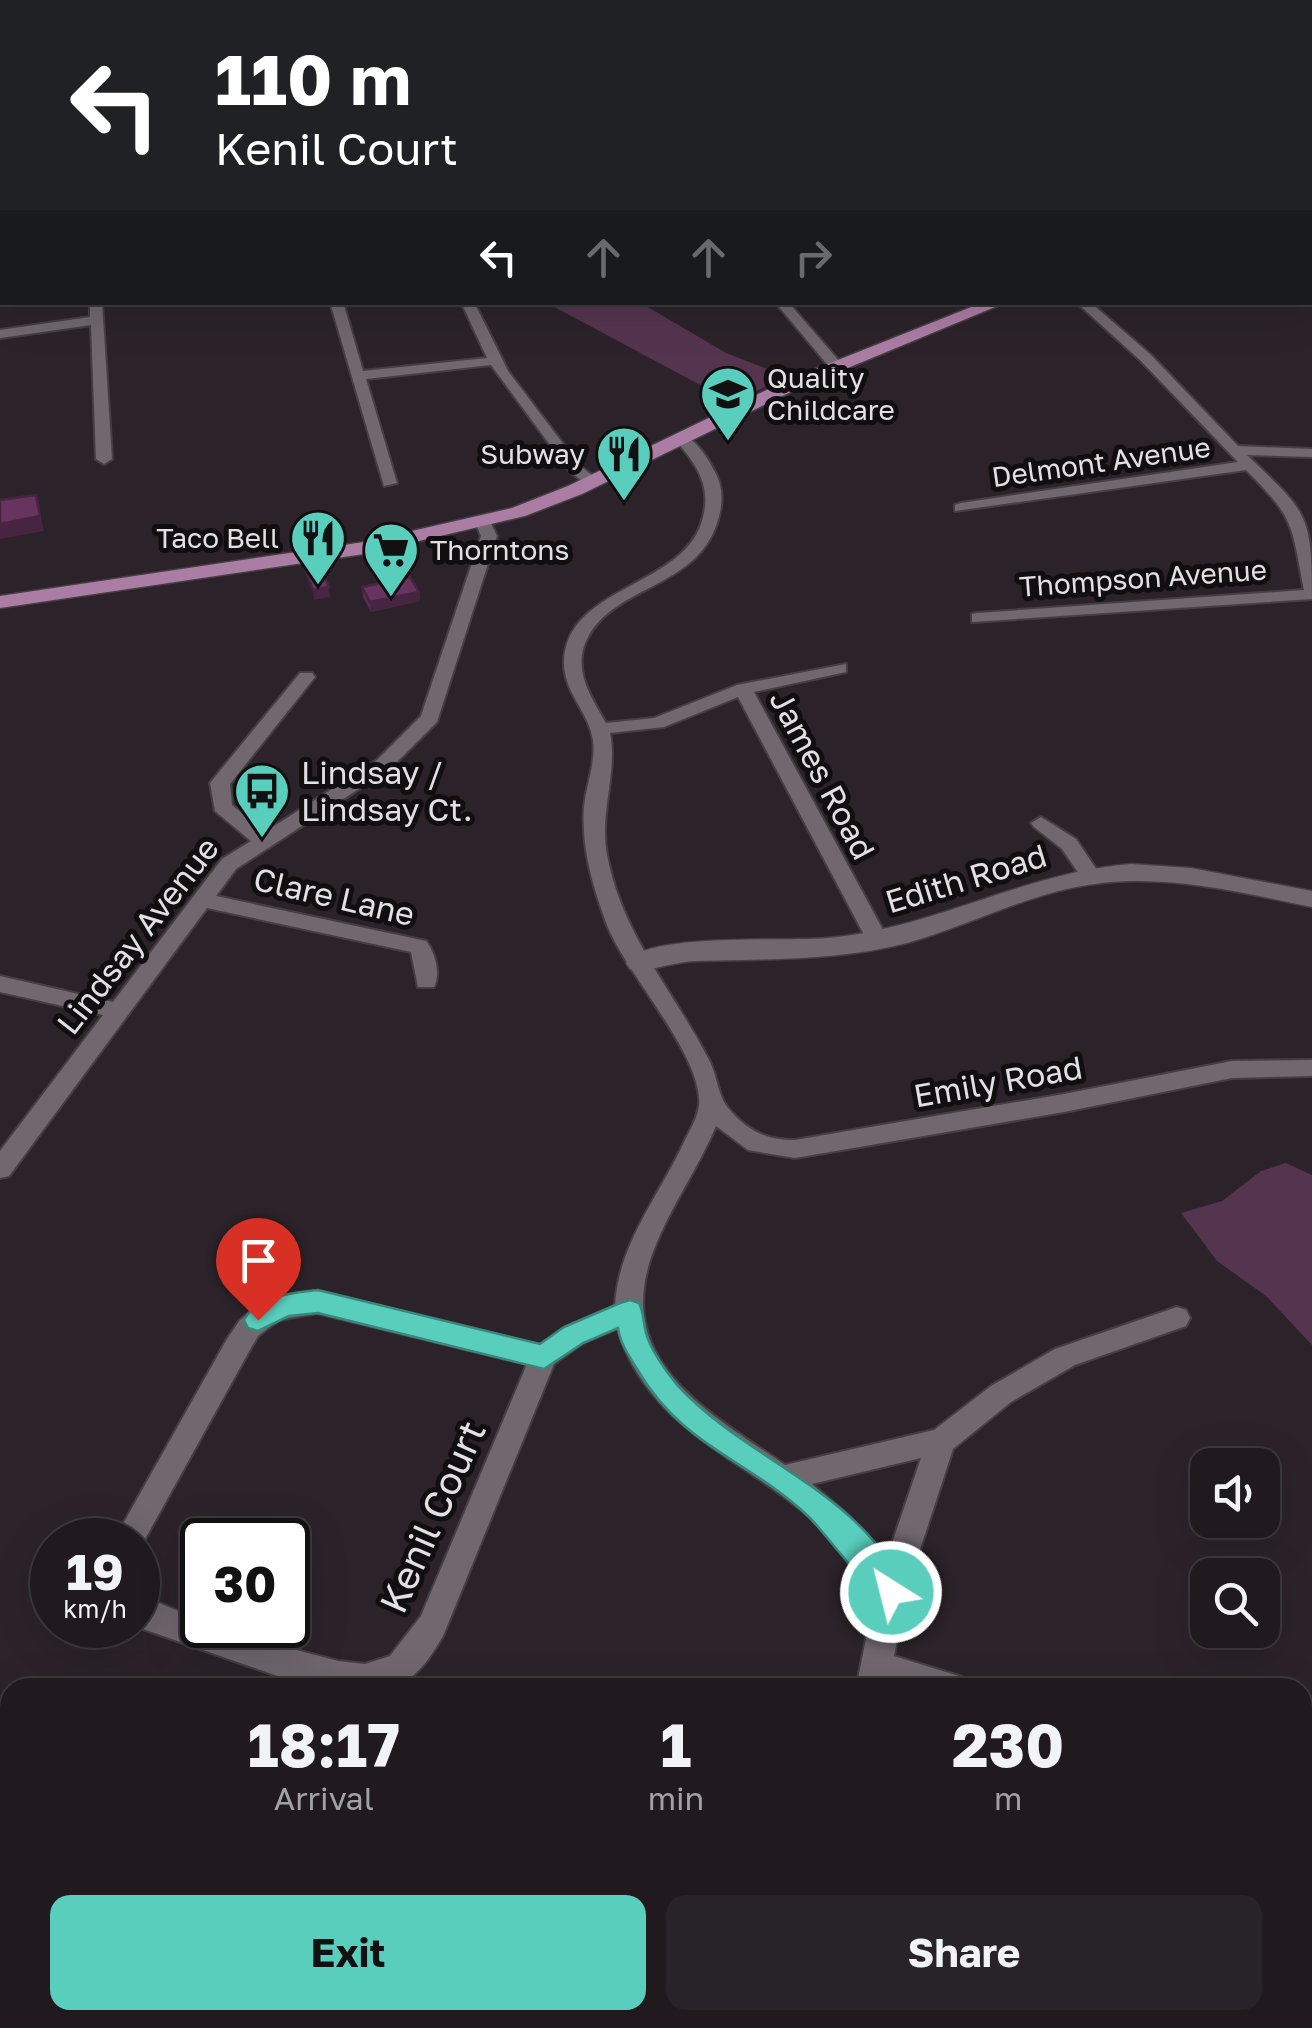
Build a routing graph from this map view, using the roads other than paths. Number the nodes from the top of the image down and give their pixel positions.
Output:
1 (96, 305) edge
2 (337, 305) edge
3 (468, 305) edge
4 (784, 305) edge
5 (991, 305) edge
6 (1085, 305) edge
7 (97, 328) junction
8 (0, 334) edge
9 (0, 346) edge
10 (494, 361) junction
11 (836, 366) junction
12 (358, 376) junction
13 (680, 437) junction
14 (1234, 450) junction
15 (1312, 453) edge
16 (104, 459) dead end
17 (1250, 465) junction
18 (389, 482) dead end
19 (593, 482) junction
20 (961, 508) dead end
21 (1305, 518) edge
22 (483, 522) junction
23 (1312, 592) edge
24 (0, 602) edge
25 (978, 618) dead end
26 (840, 668) dead end
27 (306, 677) dead end
28 (744, 689) junction
29 (599, 729) junction
30 (1040, 823) dead end
31 (262, 840) junction
32 (1091, 876) junction
33 (1312, 899) edge
34 (200, 900) junction
35 (878, 940) junction
36 (639, 963) junction
37 (426, 982) dead end
38 (0, 984) edge
39 (118, 1010) junction
40 (1312, 1068) edge
41 (711, 1104) junction
42 (0, 1169) edge
43 (630, 1311) junction
44 (1177, 1318) dead end
45 (544, 1357) junction
46 (941, 1441) junction
47 (779, 1479) junction
48 (140, 1518) edge
49 (891, 1592) junction
50 (160, 1621) edge
51 (874, 1676) edge
52 (336, 1678) edge
53 (375, 1678) edge

1 - 7 street
2 - 12 street
3 - 10 street
4 - 11 street
5 - 11 main road
6 - 14 street
7 - 8 street
7 - 9 street
7 - 16 street
10 - 12 street
10 - 19 street
11 - 13 main road
12 - 18 street
13 - 19 main road
13 - 29 street
14 - 15 street, Delmont Avenue
14 - 17 street
17 - 20 street, Delmont Avenue
17 - 21 street
19 - 22 main road
21 - 23 street
22 - 24 main road
22 - 31 street, Lindsay Avenue
23 - 25 street, Thompson Avenue
26 - 28 street
27 - 31 street
28 - 29 street
28 - 35 street, James Road
29 - 36 street
30 - 32 street
31 - 34 street, Lindsay Avenue
32 - 33 street, Edith Road
32 - 35 street, Edith Road
34 - 37 street, Clare Lane
34 - 39 street, Lindsay Avenue
35 - 36 street, Edith Road
36 - 41 street
38 - 39 street
39 - 42 street, Lindsay Avenue
40 - 41 street, Emily Road
41 - 43 street
43 - 45 street
43 - 47 street
44 - 46 street
45 - 48 street
45 - 53 street, Kenil Court
46 - 47 street
46 - 49 street
47 - 49 street
49 - 51 street
50 - 52 street, Kenil Court

